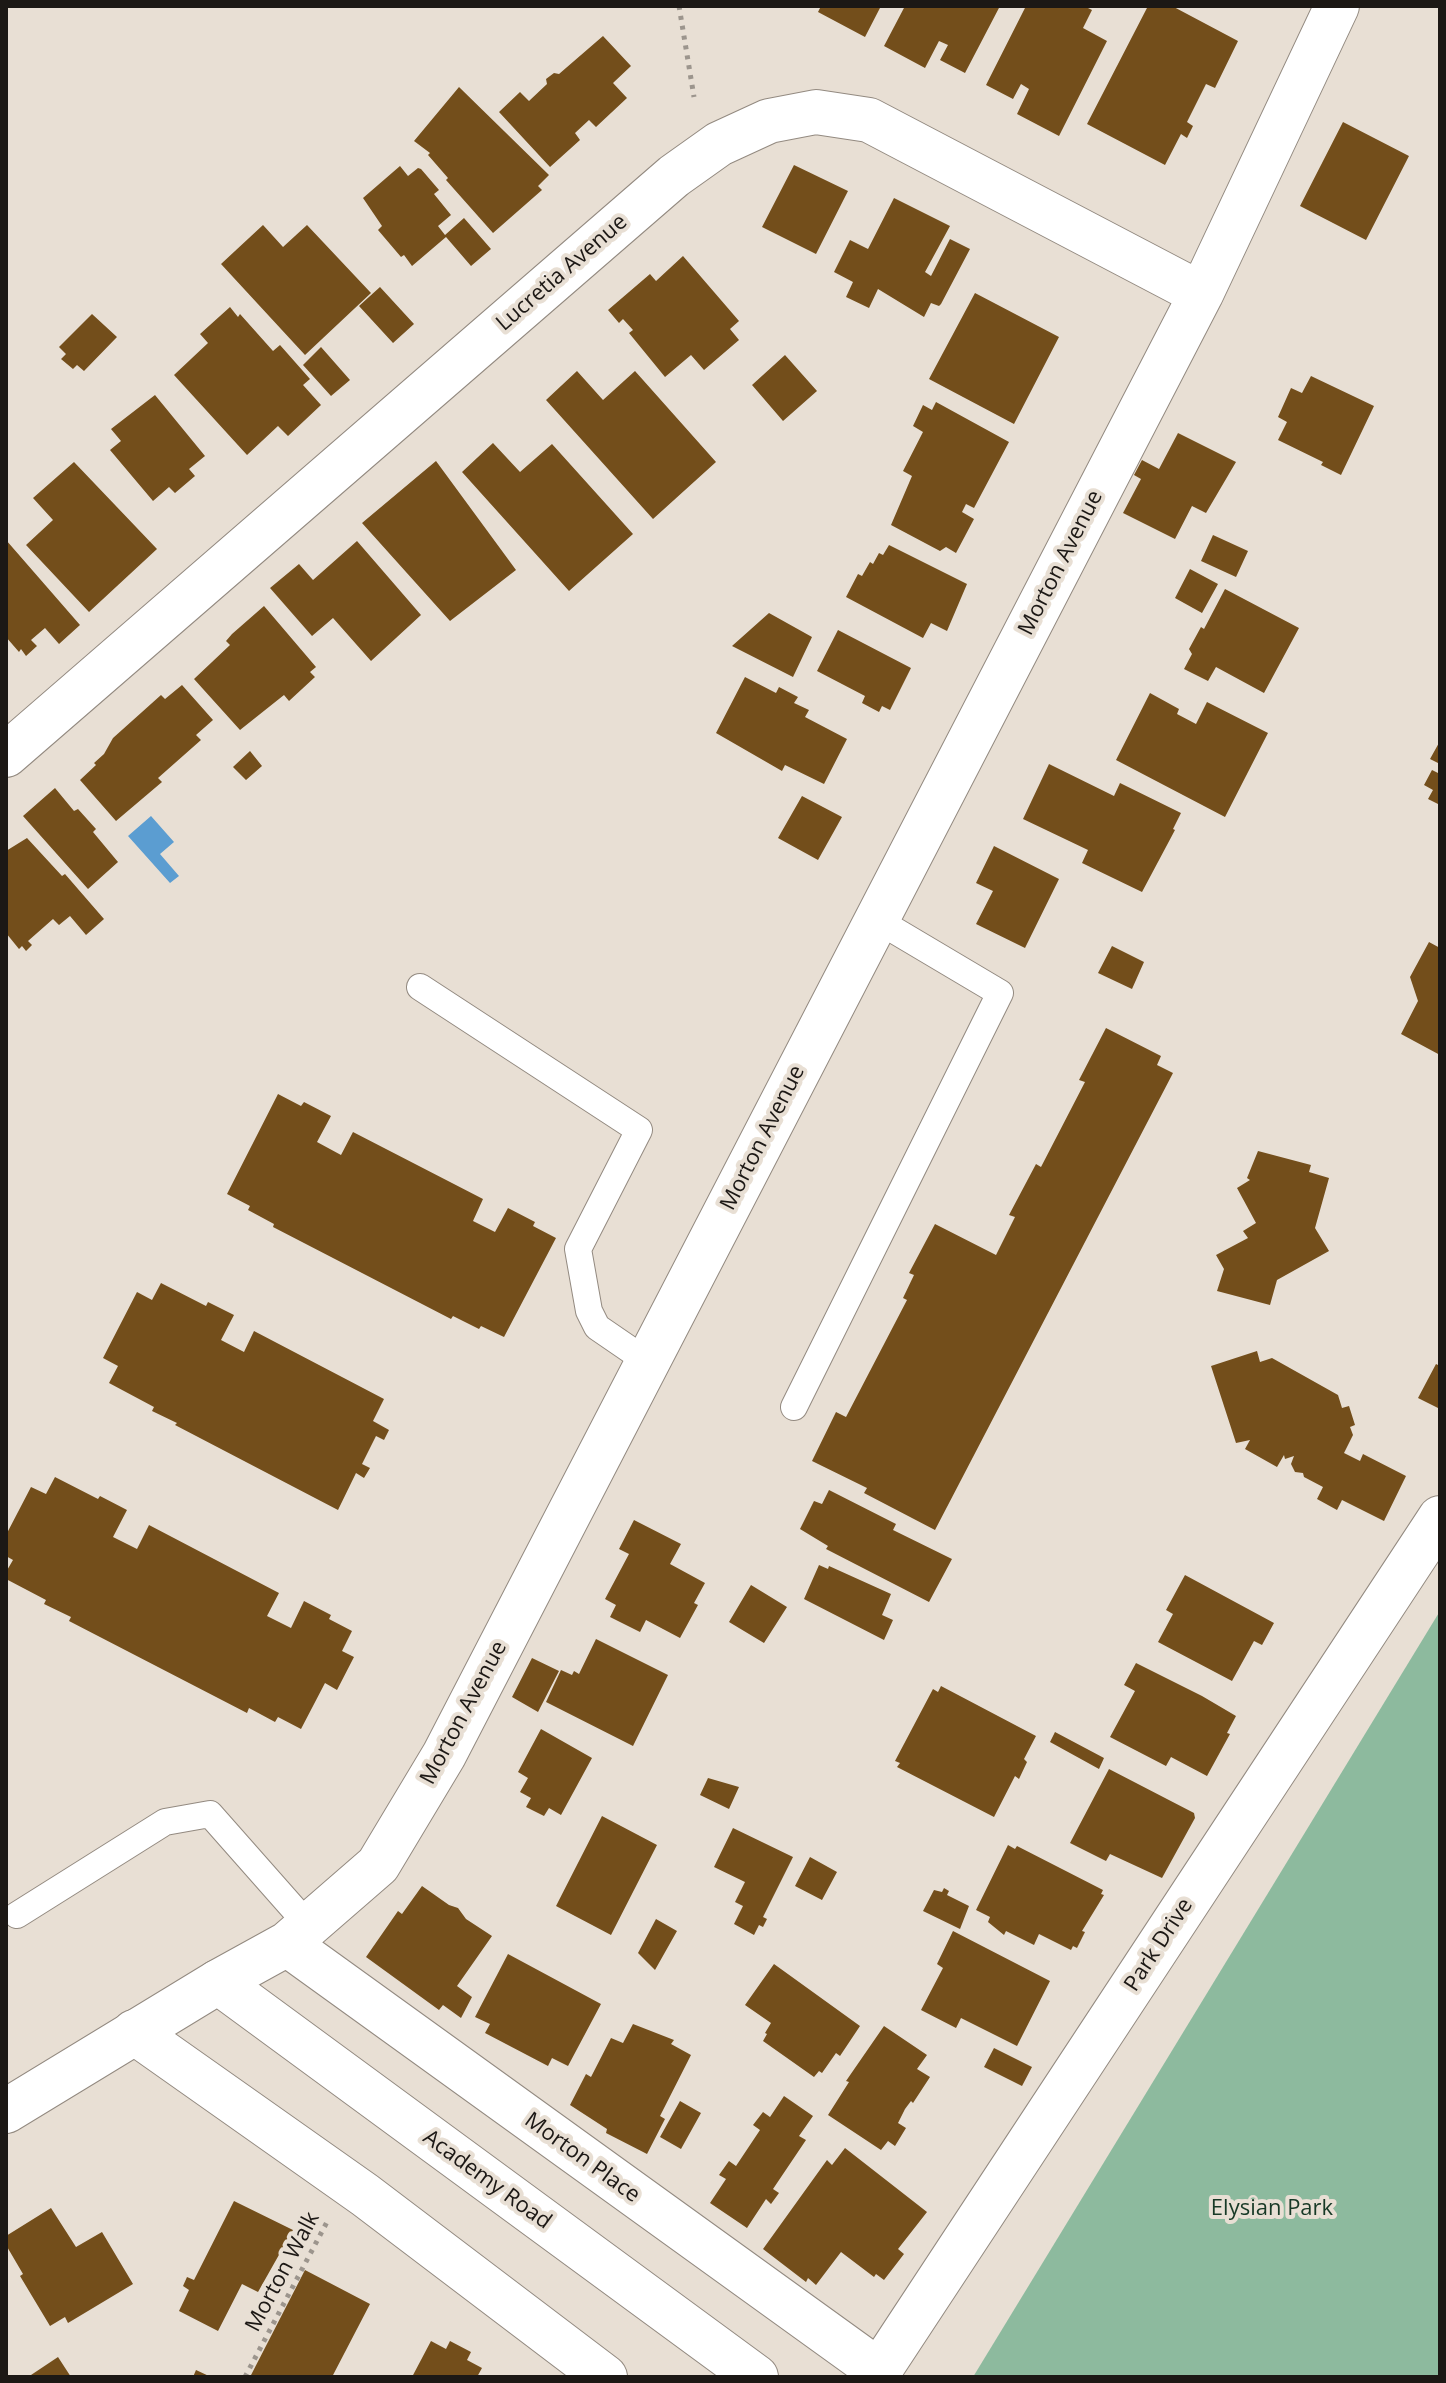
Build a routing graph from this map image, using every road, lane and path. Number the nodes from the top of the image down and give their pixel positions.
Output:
1 (679, 6) edge
2 (1337, 6) edge
3 (694, 97) dead end
4 (1201, 294) junction
5 (6, 755) edge
6 (877, 920) junction
7 (420, 987) dead end
8 (648, 1362) junction
9 (794, 1407) dead end
10 (1440, 1518) edge
11 (17, 1915) dead end
12 (297, 1934) junction
13 (218, 1982) junction
14 (134, 2032) junction
15 (6, 2111) edge
16 (348, 2183) junction
17 (879, 2371) joint
18 (245, 2377) edge
19 (605, 2377) edge
20 (756, 2377) edge

1 - 3 path
2 - 4 street, Morton Avenue
4 - 5 street, Lucretia Avenue
4 - 6 street, Morton Avenue
6 - 8 street, Morton Avenue
6 - 9 lane
7 - 8 lane
8 - 12 street, Morton Avenue
10 - 17 street, Park Drive
11 - 12 lane
12 - 13 street, Morton Avenue
12 - 17 street, Morton Place
13 - 14 street, Morton Avenue
13 - 20 street, Academy Road
14 - 15 street, Morton Avenue
14 - 16 street
16 - 18 path, Morton Walk
16 - 19 street

